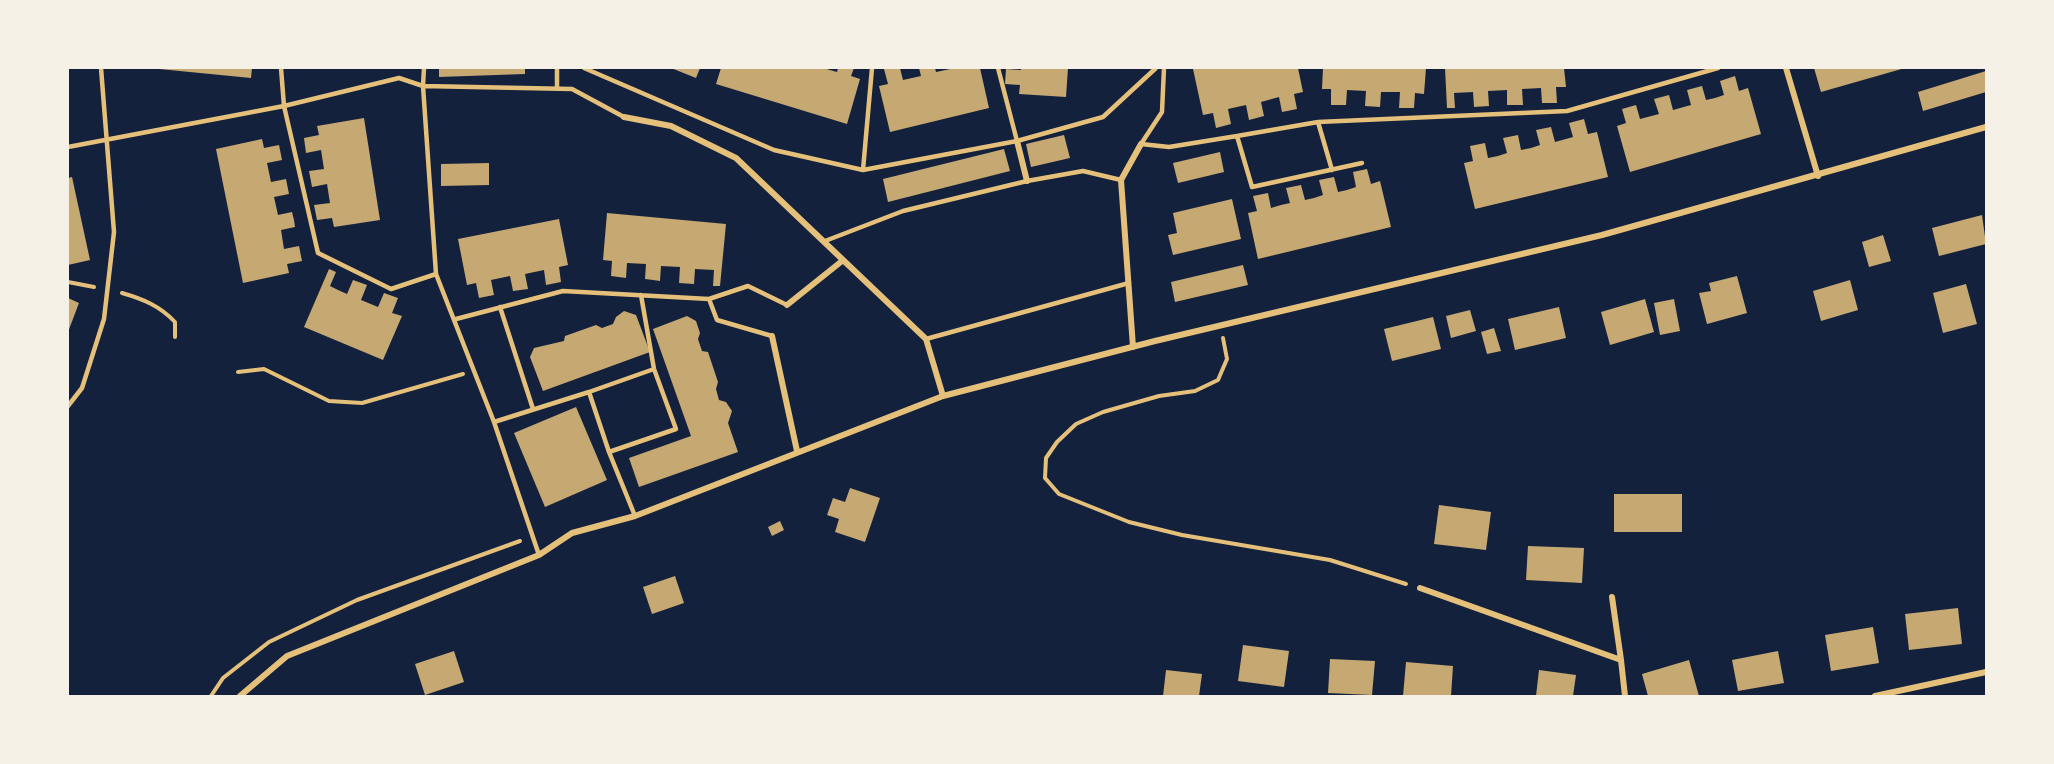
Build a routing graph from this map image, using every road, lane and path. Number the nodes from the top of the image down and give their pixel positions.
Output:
1 (101, 68) edge
2 (281, 68) edge
3 (424, 68) edge
4 (557, 68) edge
5 (584, 68) edge
6 (872, 68) edge
7 (998, 68) edge
8 (1156, 68) edge
9 (1164, 68) edge
10 (1718, 68) edge
11 (1786, 68) edge
12 (423, 86) junction
13 (556, 87) junction
14 (284, 106) junction
15 (624, 117) joint
16 (1318, 122) junction
17 (1986, 127) edge
18 (1237, 136) junction
19 (105, 140) junction
20 (1017, 141) junction
21 (1141, 144) junction
22 (68, 147) edge
23 (1362, 163) dead end
24 (863, 170) junction
25 (1332, 170) junction
26 (1818, 176) junction
27 (1121, 180) junction
28 (1027, 181) junction
29 (825, 241) junction
30 (842, 261) junction
31 (436, 274) junction
32 (68, 282) edge
33 (1129, 283) junction
34 (108, 290) junction
35 (641, 295) junction
36 (709, 299) junction
37 (787, 305) joint
38 (500, 307) junction
39 (456, 319) junction
40 (1221, 326) junction
41 (772, 336) joint
42 (175, 337) dead end
43 (926, 339) junction
44 (1133, 347) junction
45 (654, 369) junction
46 (475, 371) junction
47 (238, 372) dead end
48 (589, 392) junction
49 (943, 396) junction
50 (68, 406) edge
51 (533, 409) junction
52 (494, 422) junction
53 (797, 451) junction
54 (609, 452) junction
55 (635, 516) junction
56 (531, 536) junction
57 (539, 555) junction
58 (1420, 588) joint
59 (1612, 597) dead end
60 (1622, 660) junction
61 (1986, 672) edge
62 (211, 696) edge
63 (240, 696) edge
64 (1625, 696) edge
65 (1875, 696) edge

1 - 19 lane
2 - 14 lane
3 - 12 lane
4 - 13 lane
5 - 24 lane
6 - 24 lane
7 - 20 lane
8 - 20 lane
9 - 21 lane
10 - 16 lane
11 - 26 street
12 - 13 lane
12 - 14 lane
12 - 31 lane
13 - 15 lane
14 - 19 lane
14 - 31 lane
15 - 29 street
16 - 18 lane
16 - 25 lane
17 - 26 street
18 - 21 lane
18 - 25 lane
19 - 22 lane
19 - 34 lane
20 - 24 lane
20 - 28 street
21 - 27 street
23 - 25 lane
26 - 40 street
27 - 28 lane
27 - 33 street
28 - 29 lane
29 - 30 street
30 - 37 street
30 - 43 street
31 - 39 lane
32 - 34 path
33 - 43 lane
33 - 44 street
34 - 42 path
34 - 50 lane
35 - 36 lane
35 - 38 lane
35 - 45 lane
36 - 37 lane
36 - 41 lane
38 - 39 lane
38 - 51 lane
39 - 46 lane
40 - 44 street
40 - 58 path
41 - 53 street
43 - 49 street
44 - 49 street
45 - 48 lane
45 - 54 lane
46 - 47 path
46 - 52 lane
48 - 51 lane
48 - 54 lane
49 - 53 street
51 - 52 lane
52 - 56 lane
53 - 55 street
54 - 55 lane
55 - 57 street
56 - 57 lane
56 - 62 path
57 - 63 street
58 - 60 street
59 - 60 street
60 - 64 street
61 - 65 street

